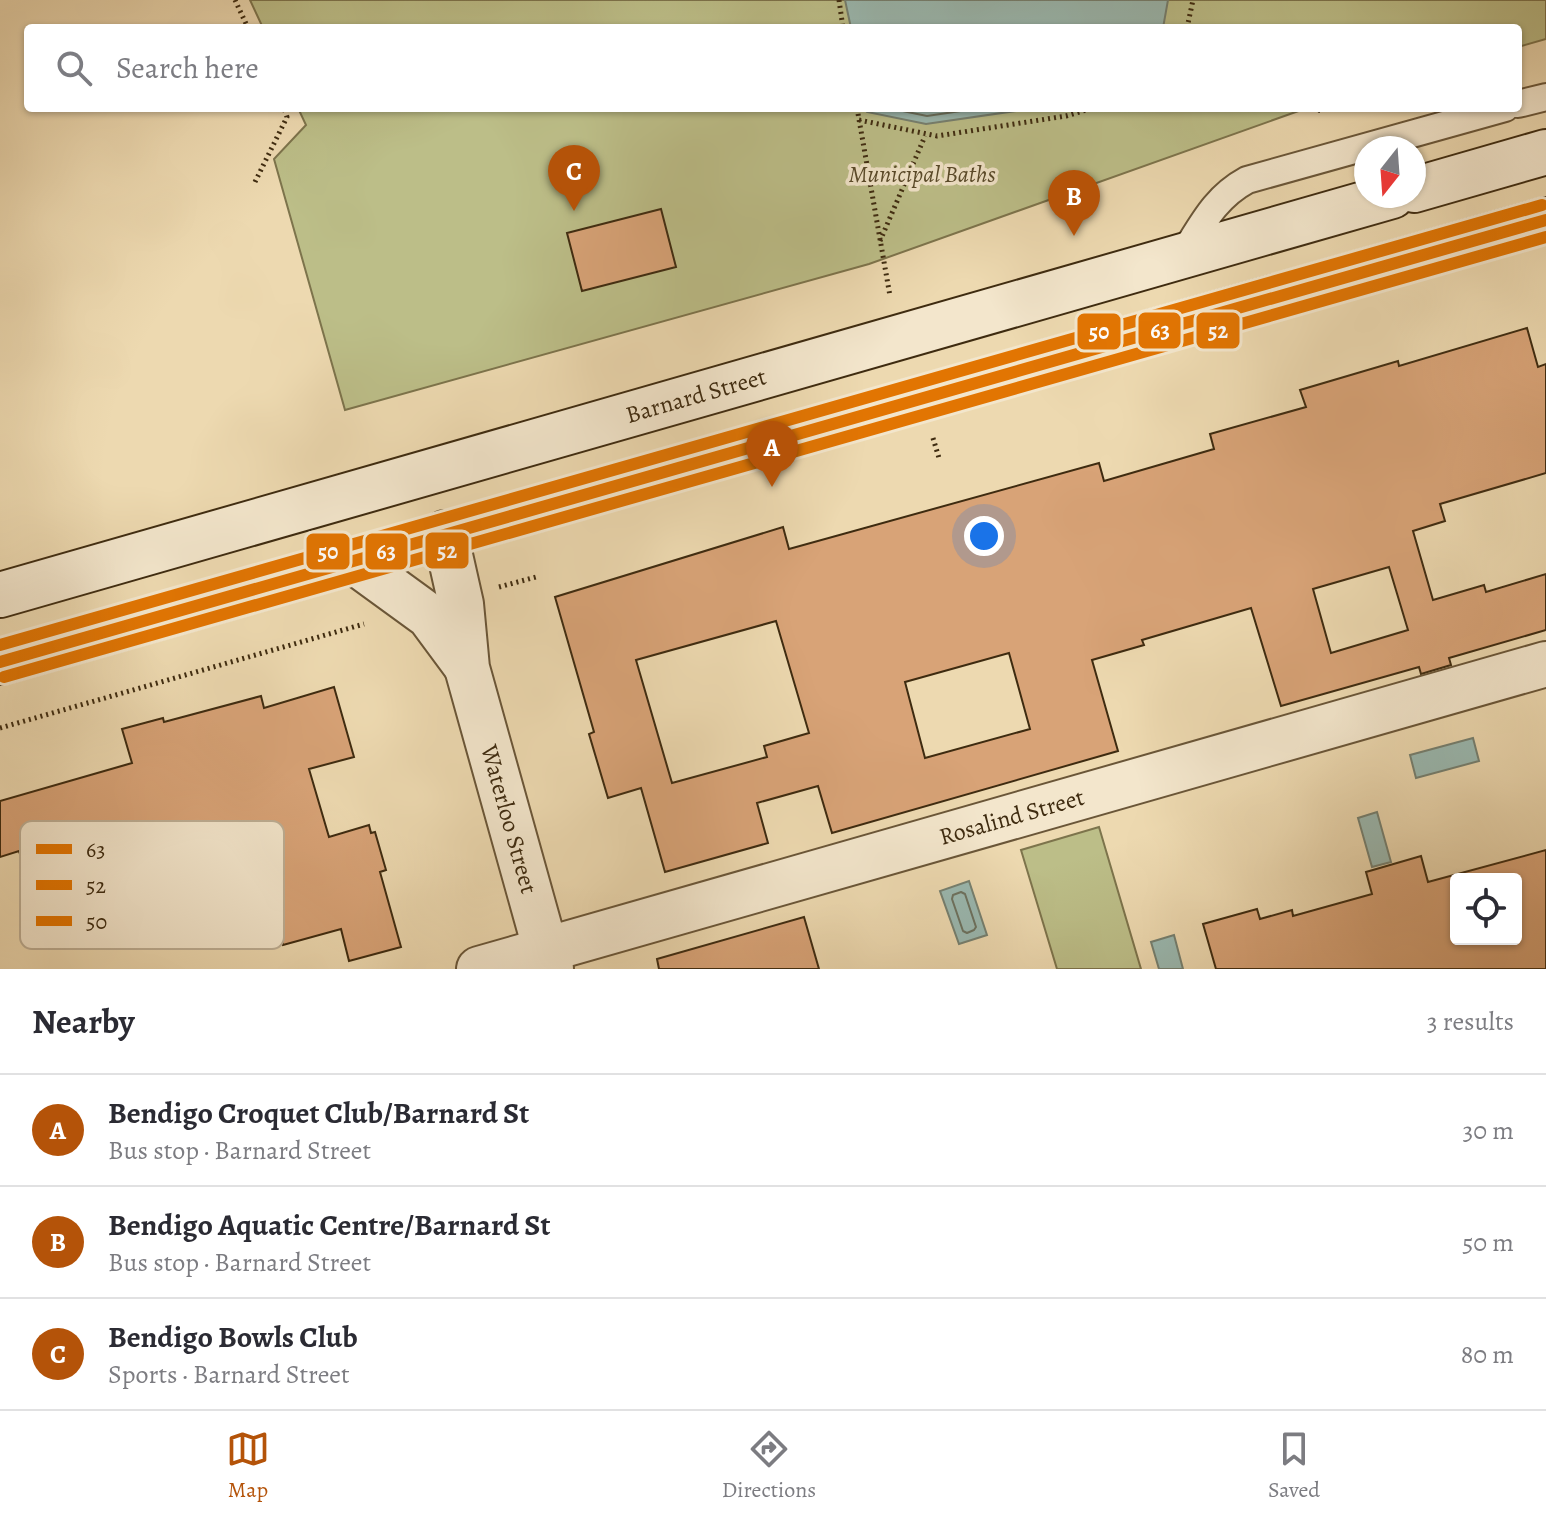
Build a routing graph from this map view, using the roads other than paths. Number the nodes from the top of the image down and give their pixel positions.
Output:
1 (1546, 97) edge
2 (1522, 103) edge
3 (1491, 112) edge
4 (1546, 152) edge
5 (1478, 172) junction
6 (1546, 174) edge
7 (1426, 187) edge
8 (1354, 207) edge
9 (1546, 220) edge
10 (1424, 255) junction
11 (1182, 256) junction
12 (987, 313) junction
13 (445, 533) junction
14 (352, 560) junction
15 (2, 594) edge
16 (0, 662) edge
17 (1546, 664) edge
18 (467, 668) junction
19 (548, 959) edge
20 (479, 969) edge

1 - 2 lane
3 - 11 lane
4 - 5 main road
5 - 6 main road
5 - 7 main road
8 - 11 main road, Barnard Street
9 - 10 main road
10 - 12 main road
10 - 13 main road
11 - 12 main road, Barnard Street
12 - 15 main road, Barnard Street
13 - 14 main road
13 - 15 main road
13 - 18 main road, Waterloo Street
14 - 16 main road
14 - 18 main road, Waterloo Street
17 - 19 main road, Rosalind Street
18 - 19 main road, Waterloo Street
19 - 20 main road, Rosalind Street

